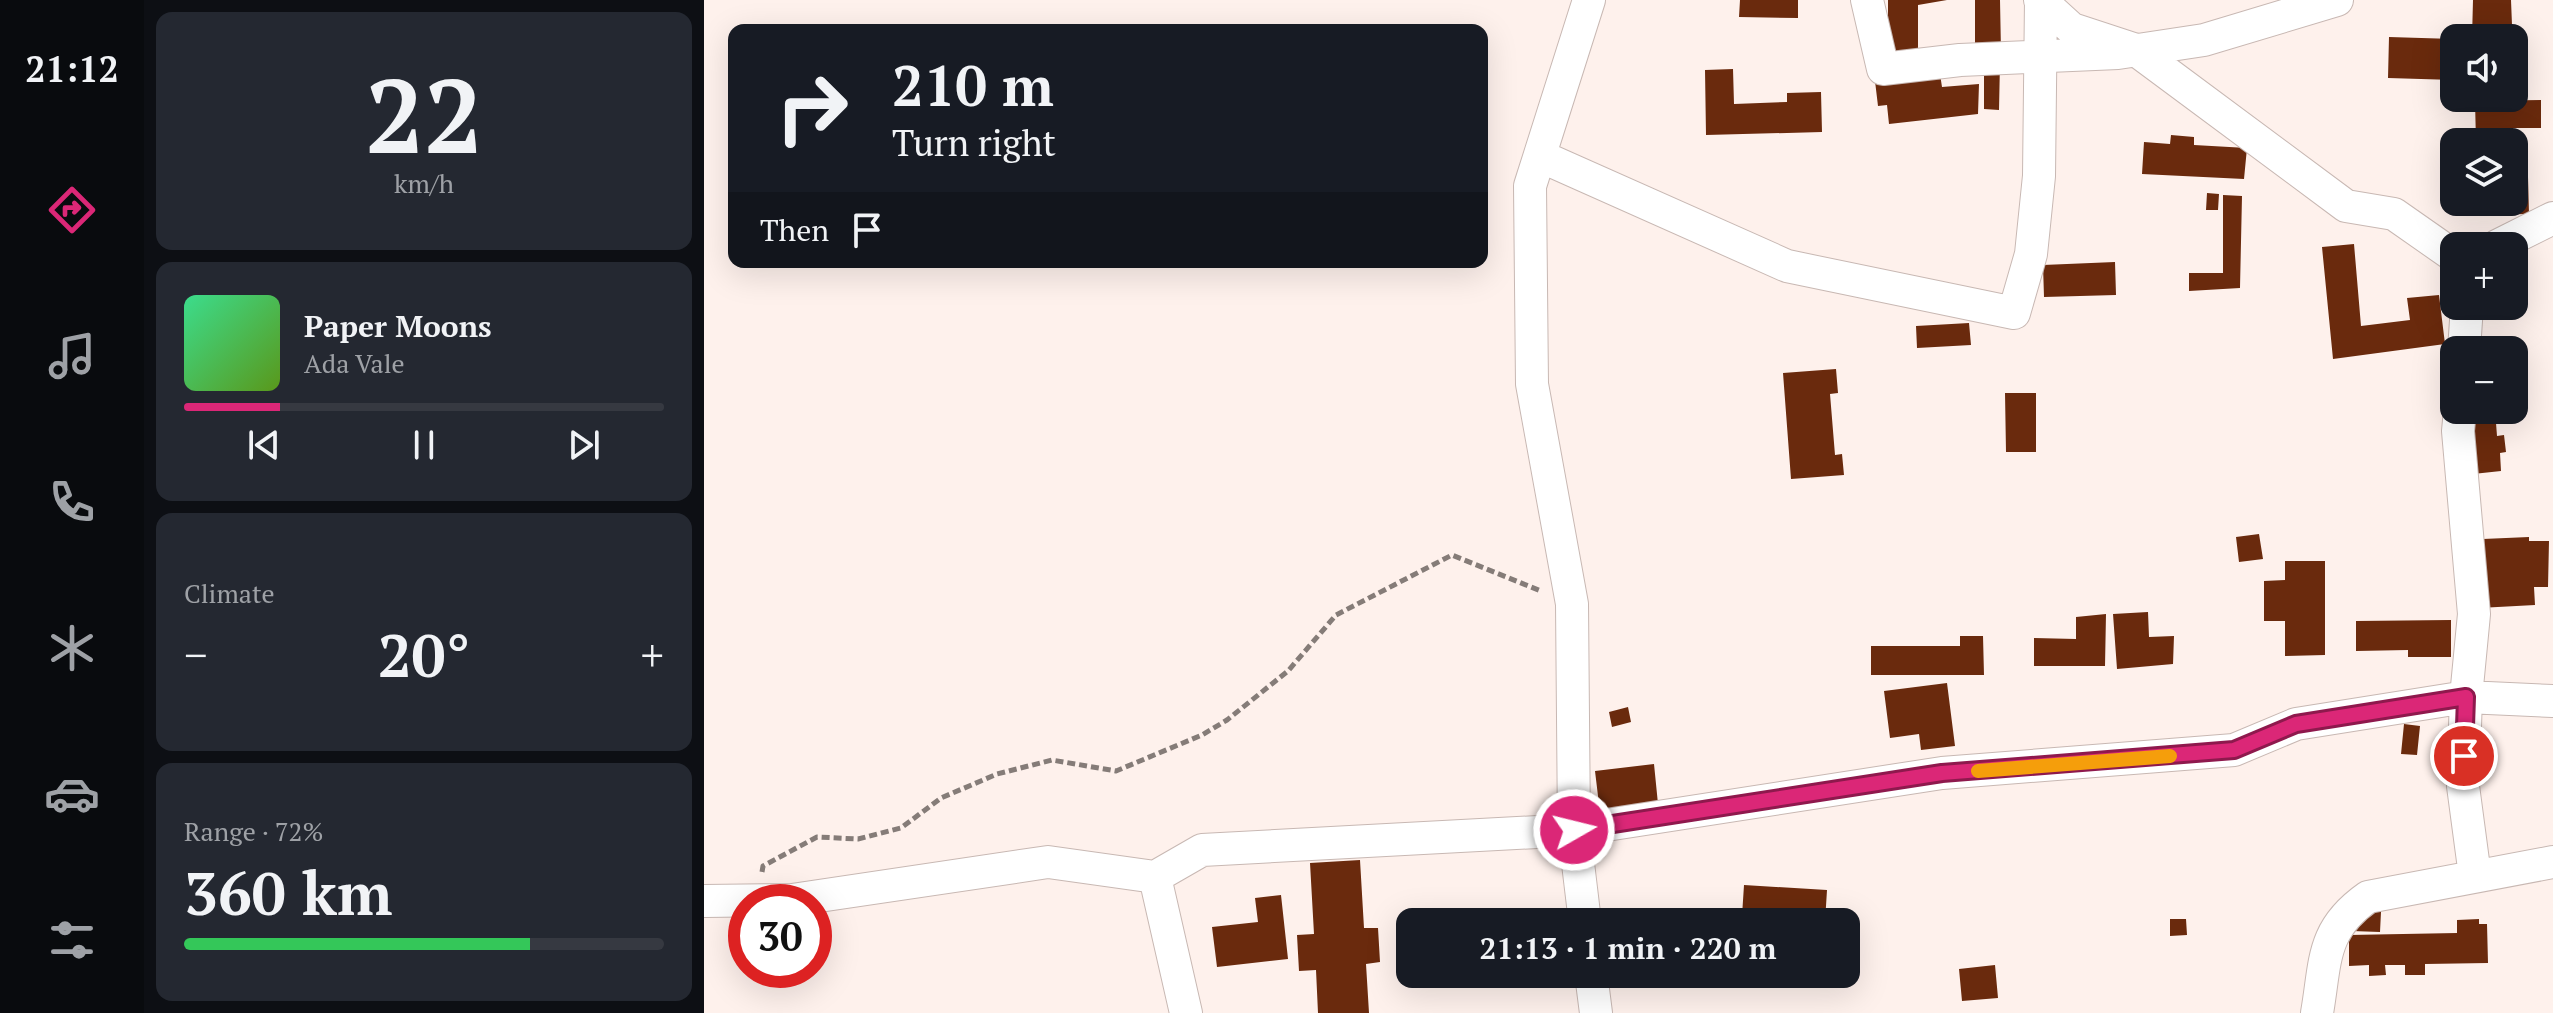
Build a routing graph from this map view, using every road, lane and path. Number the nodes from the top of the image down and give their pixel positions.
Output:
1 (1589, 0) edge
2 (1867, 0) edge
3 (2041, 0) edge
4 (2337, 0) edge
5 (2136, 50) junction
6 (2042, 56) junction
7 (1540, 156) junction
8 (2553, 218) edge
9 (2525, 232) edge
10 (2440, 246) edge
11 (2459, 424) edge
12 (1572, 604) junction
13 (2466, 697) junction
14 (2553, 701) edge
15 (1574, 830) junction
16 (2553, 862) edge
17 (2475, 876) junction
18 (1155, 877) junction
19 (760, 884) edge
20 (832, 894) edge
21 (704, 901) edge
22 (728, 901) edge
23 (1583, 908) edge
24 (1593, 988) edge
25 (1186, 1013) edge
26 (1596, 1013) edge
27 (2317, 1013) edge

1 - 7 street
2 - 6 street
3 - 5 street
3 - 6 street
4 - 5 street
5 - 6 street
5 - 10 street
6 - 7 street
7 - 12 street
8 - 9 street
11 - 13 street
12 - 15 street
12 - 19 path
13 - 14 street
13 - 15 street
13 - 17 street
15 - 18 street
15 - 23 street
16 - 17 street
17 - 27 street
18 - 20 street
18 - 25 street
21 - 22 street
24 - 26 street

